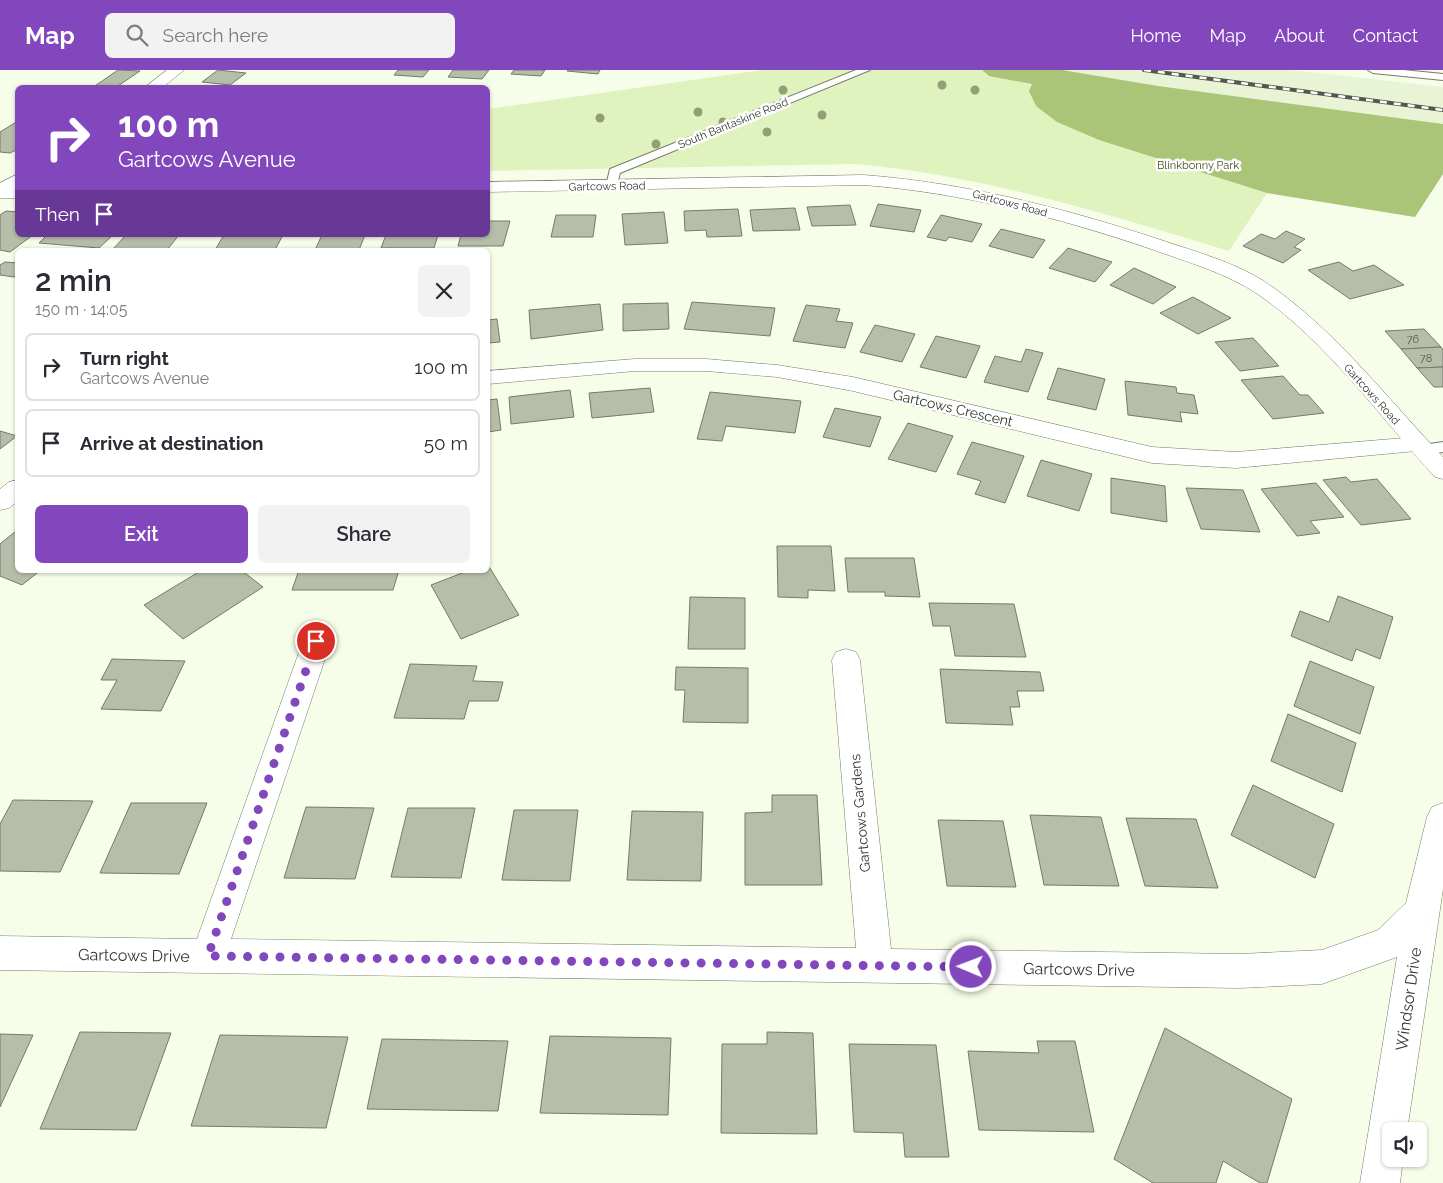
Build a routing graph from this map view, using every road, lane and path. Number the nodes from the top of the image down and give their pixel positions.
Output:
1 (177, 70) edge
2 (865, 70) edge
3 (1373, 70) edge
4 (1443, 77) edge
5 (155, 85) edge
6 (15, 180) edge
7 (612, 186) junction
8 (490, 187) edge
9 (0, 192) edge
10 (15, 193) edge
11 (490, 378) edge
12 (1419, 447) junction
13 (1443, 447) edge
14 (1443, 471) edge
15 (15, 490) edge
16 (0, 502) edge
17 (316, 641) dead end
18 (846, 660) dead end
19 (1443, 817) edge
20 (1421, 911) junction
21 (0, 953) edge
22 (208, 956) junction
23 (875, 966) junction
24 (1380, 1183) edge

1 - 5 street
2 - 7 lane, South Bantaskine Road
3 - 4 lane
6 - 9 street
7 - 8 street, Gartcows Road
7 - 12 street, Gartcows Road
9 - 10 street
11 - 12 street, Gartcows Crescent
12 - 13 lane
12 - 14 street, Gartcows Road
15 - 16 street
17 - 22 street
18 - 23 street, Gartcows Gardens
19 - 20 street, Windsor Drive
20 - 23 street, Gartcows Drive
20 - 24 street, Windsor Drive
21 - 22 street, Gartcows Drive
22 - 23 street, Gartcows Drive

